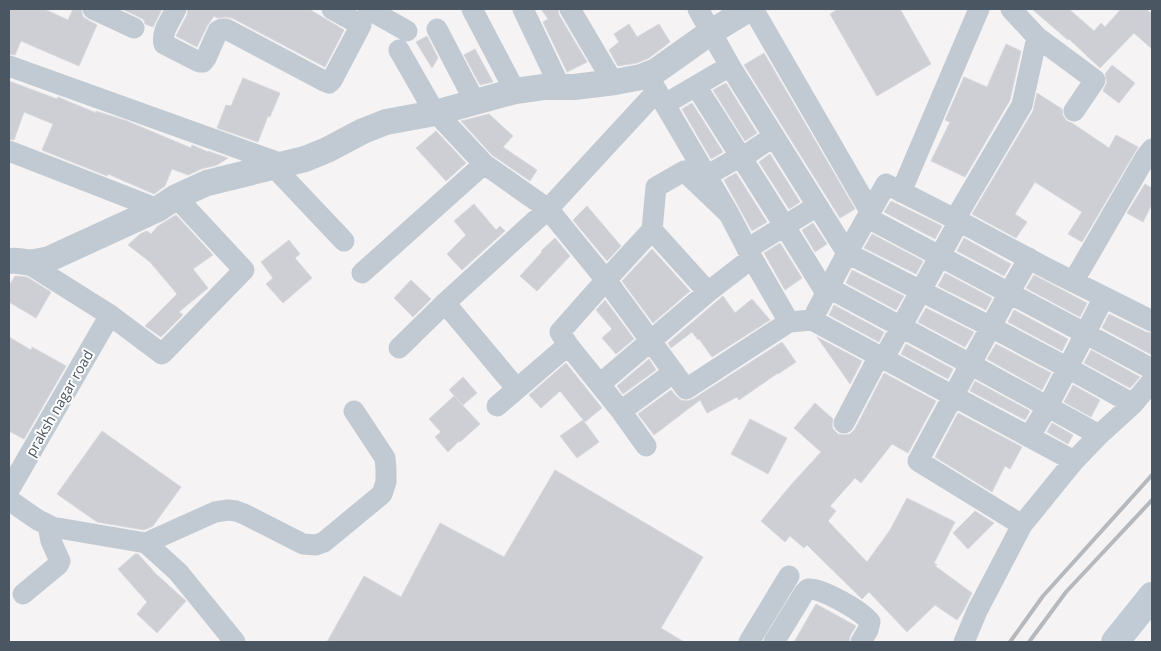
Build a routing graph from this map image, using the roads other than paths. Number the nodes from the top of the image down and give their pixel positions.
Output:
1 (93, 9) edge
2 (176, 9) edge
3 (332, 9) edge
4 (472, 9) edge
5 (522, 9) edge
6 (570, 9) edge
7 (698, 9) edge
8 (751, 9) edge
9 (979, 9) edge
10 (1011, 9) edge
11 (367, 14) edge
12 (134, 28) dead end
13 (438, 29) dead end
14 (711, 32) junction
15 (1037, 37) junction
16 (9, 66) edge
17 (730, 66) junction
18 (612, 82) junction
19 (696, 86) junction
20 (560, 87) junction
21 (657, 90) junction
22 (515, 91) junction
23 (475, 102) junction
24 (1074, 111) dead end
25 (435, 113) junction
26 (774, 136) junction
27 (1152, 149) edge
28 (9, 151) edge
29 (741, 156) junction
30 (484, 164) junction
31 (277, 165) junction
32 (706, 176) junction
33 (901, 192) junction
34 (167, 203) junction
35 (817, 206) junction
36 (548, 209) junction
37 (729, 214) junction
38 (870, 215) junction
39 (957, 220) junction
40 (784, 225) junction
41 (652, 230) junction
42 (344, 241) dead end
43 (750, 253) junction
44 (848, 253) junction
45 (940, 256) junction
46 (1029, 258) junction
47 (14, 260) edge
48 (362, 273) dead end
49 (606, 280) junction
50 (1073, 282) junction
51 (828, 291) junction
52 (921, 291) junction
53 (708, 292) junction
54 (1009, 293) junction
55 (1104, 297) junction
56 (445, 303) junction
57 (110, 315) junction
58 (812, 320) junction
59 (1152, 321) edge
60 (789, 322) junction
61 (901, 327) junction
62 (991, 327) junction
63 (1086, 334) junction
64 (651, 340) junction
65 (568, 345) junction
66 (399, 348) dead end
67 (882, 357) junction
68 (970, 364) junction
69 (1068, 368) junction
70 (1152, 370) edge
71 (674, 372) junction
72 (1152, 381) edge
73 (600, 384) junction
74 (517, 389) junction
75 (953, 395) junction
76 (1133, 404) junction
77 (498, 406) dead end
78 (1048, 406) junction
79 (354, 411) dead end
80 (621, 411) junction
81 (844, 423) dead end
82 (1099, 435) junction
83 (1029, 437) junction
84 (646, 446) dead end
85 (1074, 461) junction
86 (9, 490) edge
87 (9, 500) edge
88 (48, 525) junction
89 (1022, 525) junction
90 (146, 543) junction
91 (789, 576) dead end
92 (24, 594) dead end
93 (1152, 596) edge
94 (235, 642) edge
95 (749, 642) edge
96 (774, 642) edge
97 (861, 642) edge
98 (964, 642) edge
99 (1114, 642) edge

1 - 12 street
2 - 11 street
3 - 11 street
4 - 22 street
5 - 20 street
6 - 18 street
7 - 14 street
8 - 14 street
8 - 38 street
9 - 33 street
10 - 15 street
11 - 25 street
13 - 23 street
14 - 17 street
14 - 21 street
15 - 24 street
15 - 39 street
16 - 31 street
17 - 19 street
17 - 26 street
18 - 20 street
18 - 21 street
19 - 21 street
19 - 29 street
20 - 22 street
21 - 32 street
21 - 36 street
22 - 23 street
23 - 25 street
25 - 30 street
25 - 31 street
26 - 29 street
26 - 35 street
27 - 50 street
28 - 34 street
29 - 32 street
29 - 40 street
30 - 36 street
30 - 48 street
31 - 34 street
31 - 42 street
32 - 37 street
33 - 38 street
33 - 39 street
34 - 47 street
34 - 57 street
35 - 40 street
35 - 44 street
36 - 49 street
36 - 56 street
37 - 41 street
37 - 43 street
38 - 44 street
38 - 45 street
39 - 45 street
39 - 46 street
40 - 43 street
40 - 51 street
41 - 49 street
41 - 53 street
43 - 53 street
43 - 60 street
44 - 51 street
44 - 52 street
45 - 52 street
45 - 54 street
46 - 50 street
46 - 54 street
47 - 57 street
49 - 64 street
49 - 65 street
50 - 55 street
51 - 58 street
51 - 61 street
52 - 61 street
52 - 62 street
53 - 64 street
54 - 62 street
54 - 63 street
55 - 59 street
55 - 63 street
56 - 66 street
56 - 74 street
57 - 86 street, praksh nagar road
58 - 60 street
58 - 67 street
60 - 71 street
61 - 67 street
61 - 68 street
62 - 68 street
62 - 69 street
63 - 69 street
63 - 70 street
64 - 71 street
64 - 73 street
65 - 73 street
65 - 74 street
67 - 75 street
67 - 81 street
68 - 75 street
68 - 78 street
69 - 76 street
69 - 78 street
71 - 80 street
72 - 76 street
73 - 80 street
74 - 77 street
75 - 83 street
75 - 89 street
76 - 82 street
78 - 82 street
78 - 83 street
79 - 90 street
80 - 84 street
82 - 85 street
83 - 85 street
85 - 89 street
87 - 88 street
88 - 90 street
88 - 92 street
89 - 98 street
90 - 94 street
91 - 95 street
93 - 99 main road
96 - 97 street

